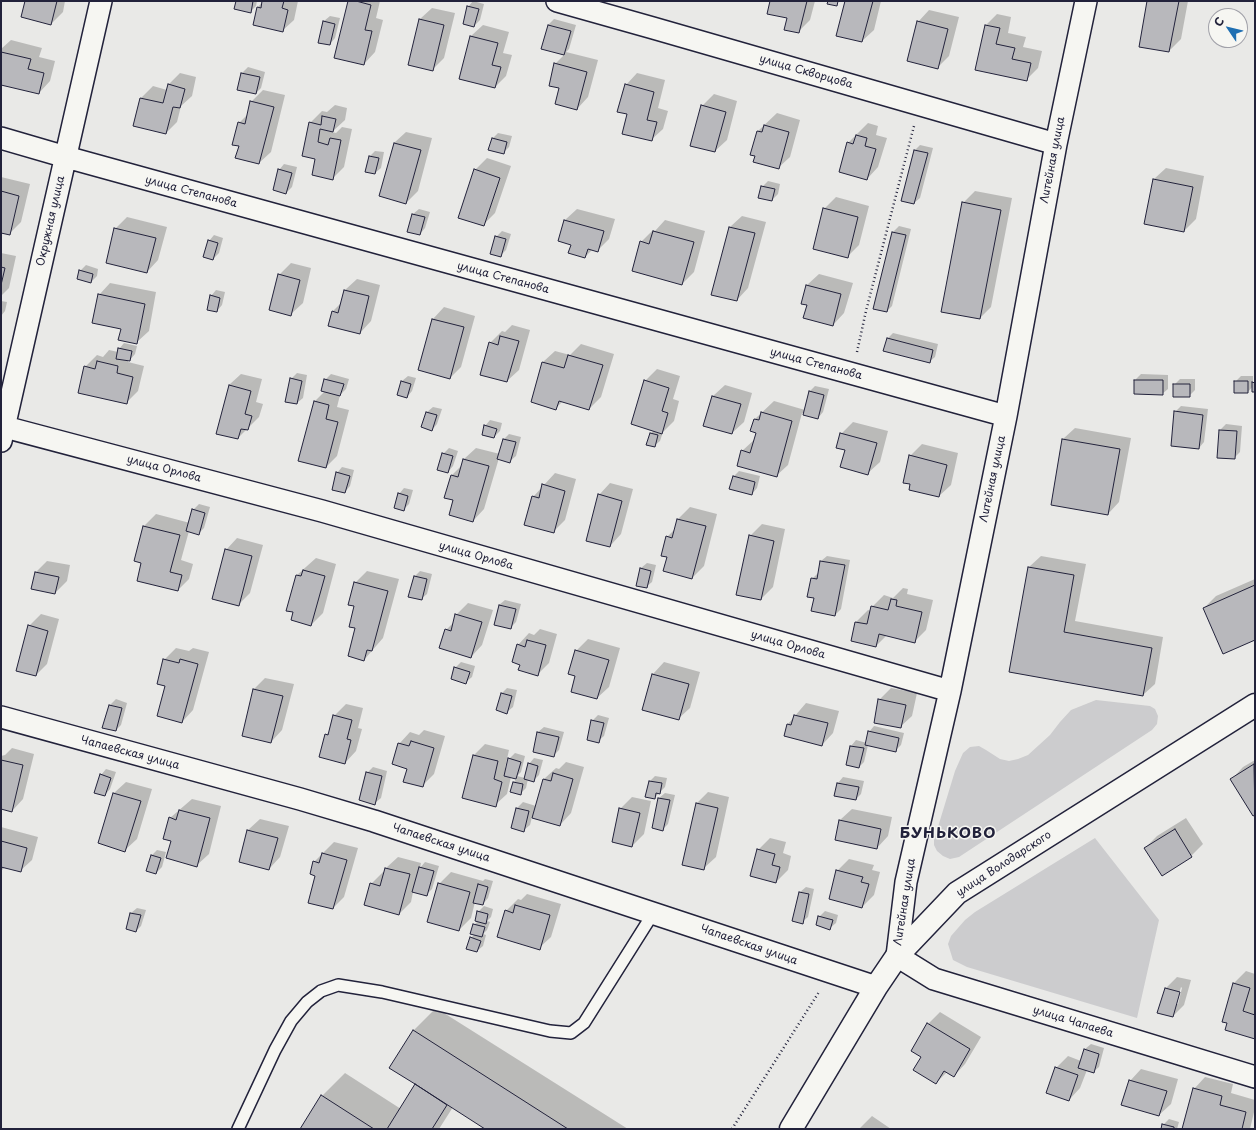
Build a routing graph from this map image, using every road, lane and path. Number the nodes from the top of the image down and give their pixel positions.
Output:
1 (100, 1) edge
2 (557, 1) edge
3 (1086, 1) edge
4 (919, 105) junction
5 (1, 138) edge
6 (1056, 144) junction
7 (66, 157) junction
8 (852, 374) junction
9 (1006, 416) junction
10 (2, 431) edge
11 (950, 692) junction
12 (1255, 705) edge
13 (1, 717) edge
14 (654, 912) junction
15 (897, 956) junction
16 (831, 973) junction
17 (876, 987) junction
18 (1255, 1077) edge
19 (238, 1129) edge
20 (732, 1129) edge
21 (791, 1129) edge

1 - 7 street, Окружная улица
2 - 4 street, улица Скворцова
3 - 6 street, Литейная улица
4 - 6 street, улица Скворцова
4 - 8 path
5 - 7 street, улица Степанова
6 - 9 street, Литейная улица
7 - 8 street, улица Степанова
7 - 10 street, Окружная улица
8 - 9 street, улица Степанова
9 - 11 street, Литейная улица
10 - 11 street, улица Орлова
11 - 15 street, Литейная улица
12 - 15 main road, улица Володарского
13 - 14 street, Чапаевская улица
14 - 16 street, Чапаевская улица
14 - 19 lane
15 - 17 main road, улица Володарского
15 - 18 street, улица Чапаева
16 - 17 street, Чапаевская улица
16 - 20 path
17 - 21 main road, улица Володарского

